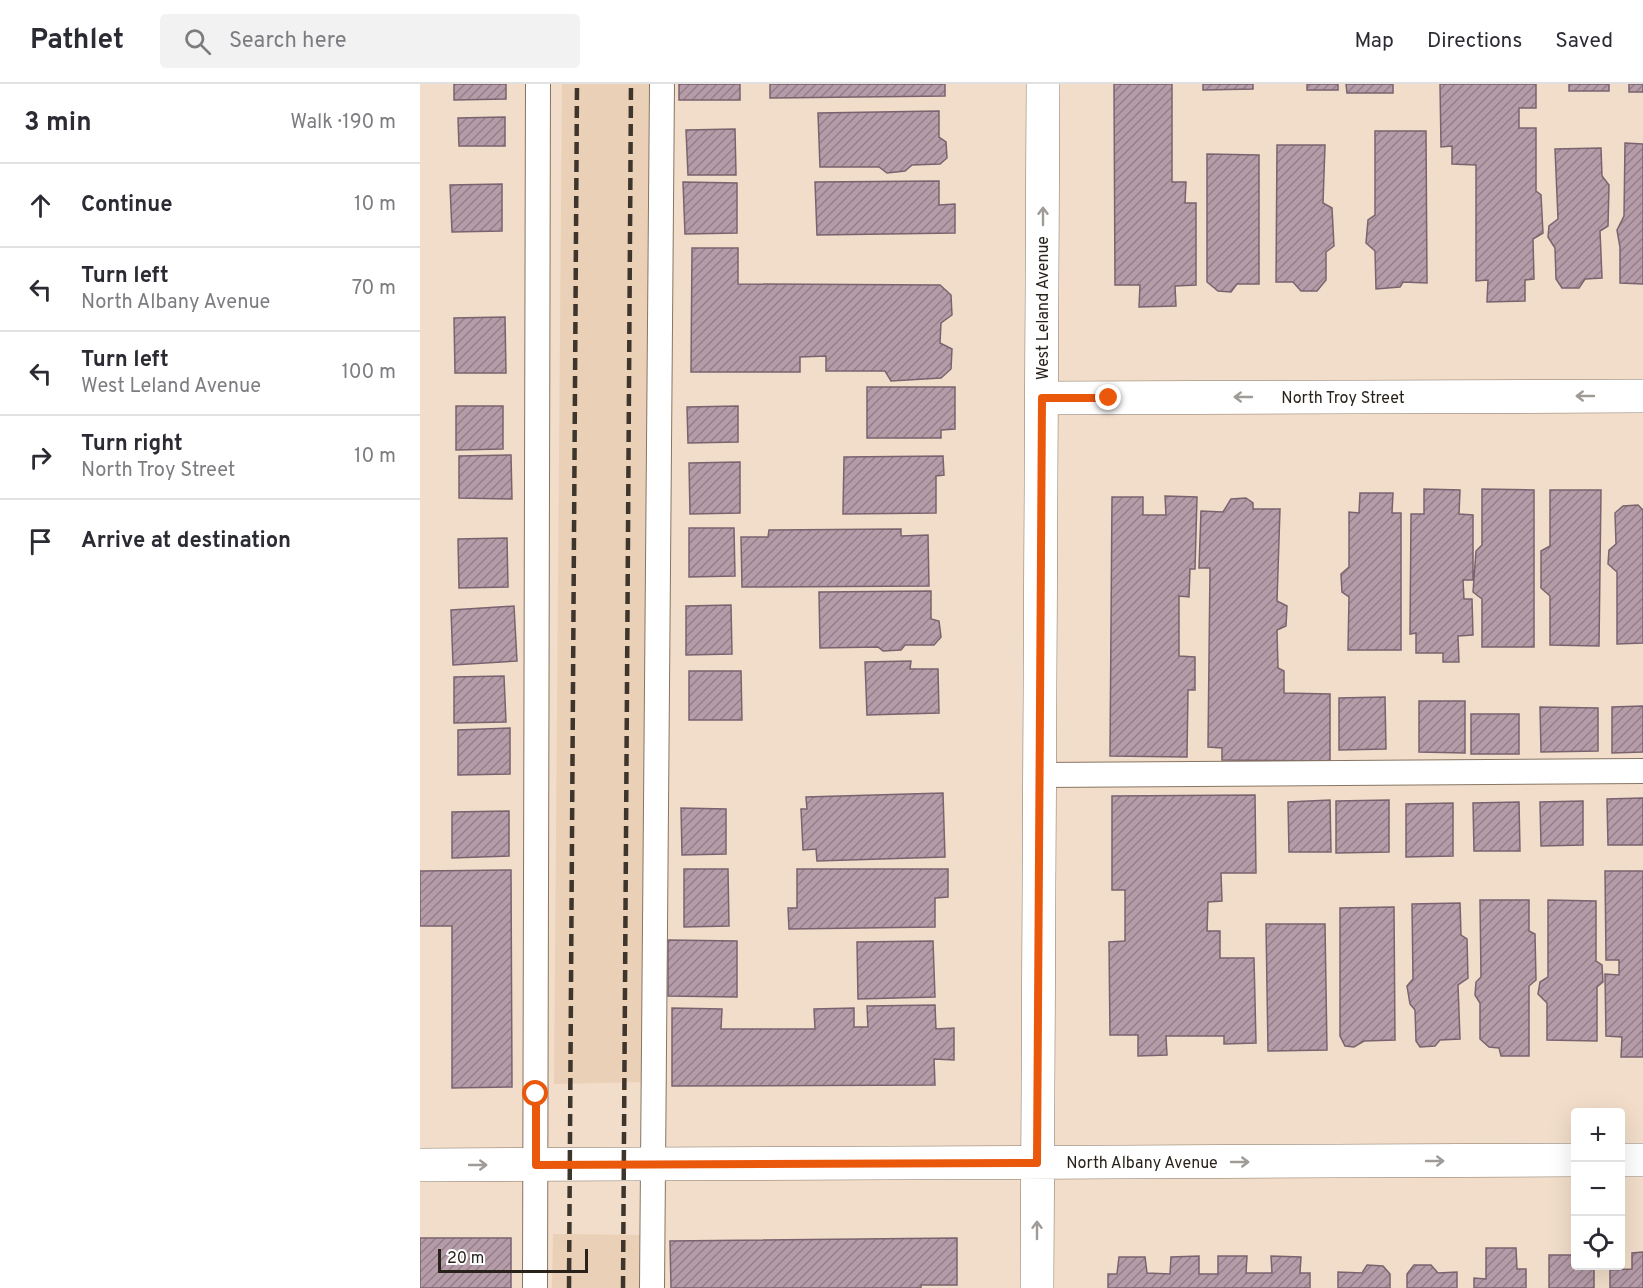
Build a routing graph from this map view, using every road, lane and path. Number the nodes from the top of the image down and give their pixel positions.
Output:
1 (538, 84) edge
2 (662, 84) edge
3 (1044, 84) edge
4 (1643, 396) edge
5 (1042, 398) junction
6 (1643, 771) edge
7 (1040, 775) junction
8 (1571, 1160) edge
9 (1625, 1160) edge
10 (1643, 1160) edge
11 (1037, 1163) junction
12 (653, 1164) junction
13 (420, 1165) edge
14 (536, 1165) junction
15 (535, 1288) edge
16 (652, 1288) edge
17 (1036, 1288) edge

1 - 14 lane
2 - 12 lane
5 -> 3 street, West Leland Avenue
4 -> 5 street, North Troy Street
5 - 7 street, West Leland Avenue
6 - 7 lane
7 - 11 street, West Leland Avenue
11 -> 8 street, North Albany Avenue
9 - 10 street
11 - 12 street, North Albany Avenue
17 -> 11 street, West Leland Avenue
12 - 14 street, North Albany Avenue
12 - 16 lane
13 -> 14 street, North Albany Avenue
14 - 15 lane

